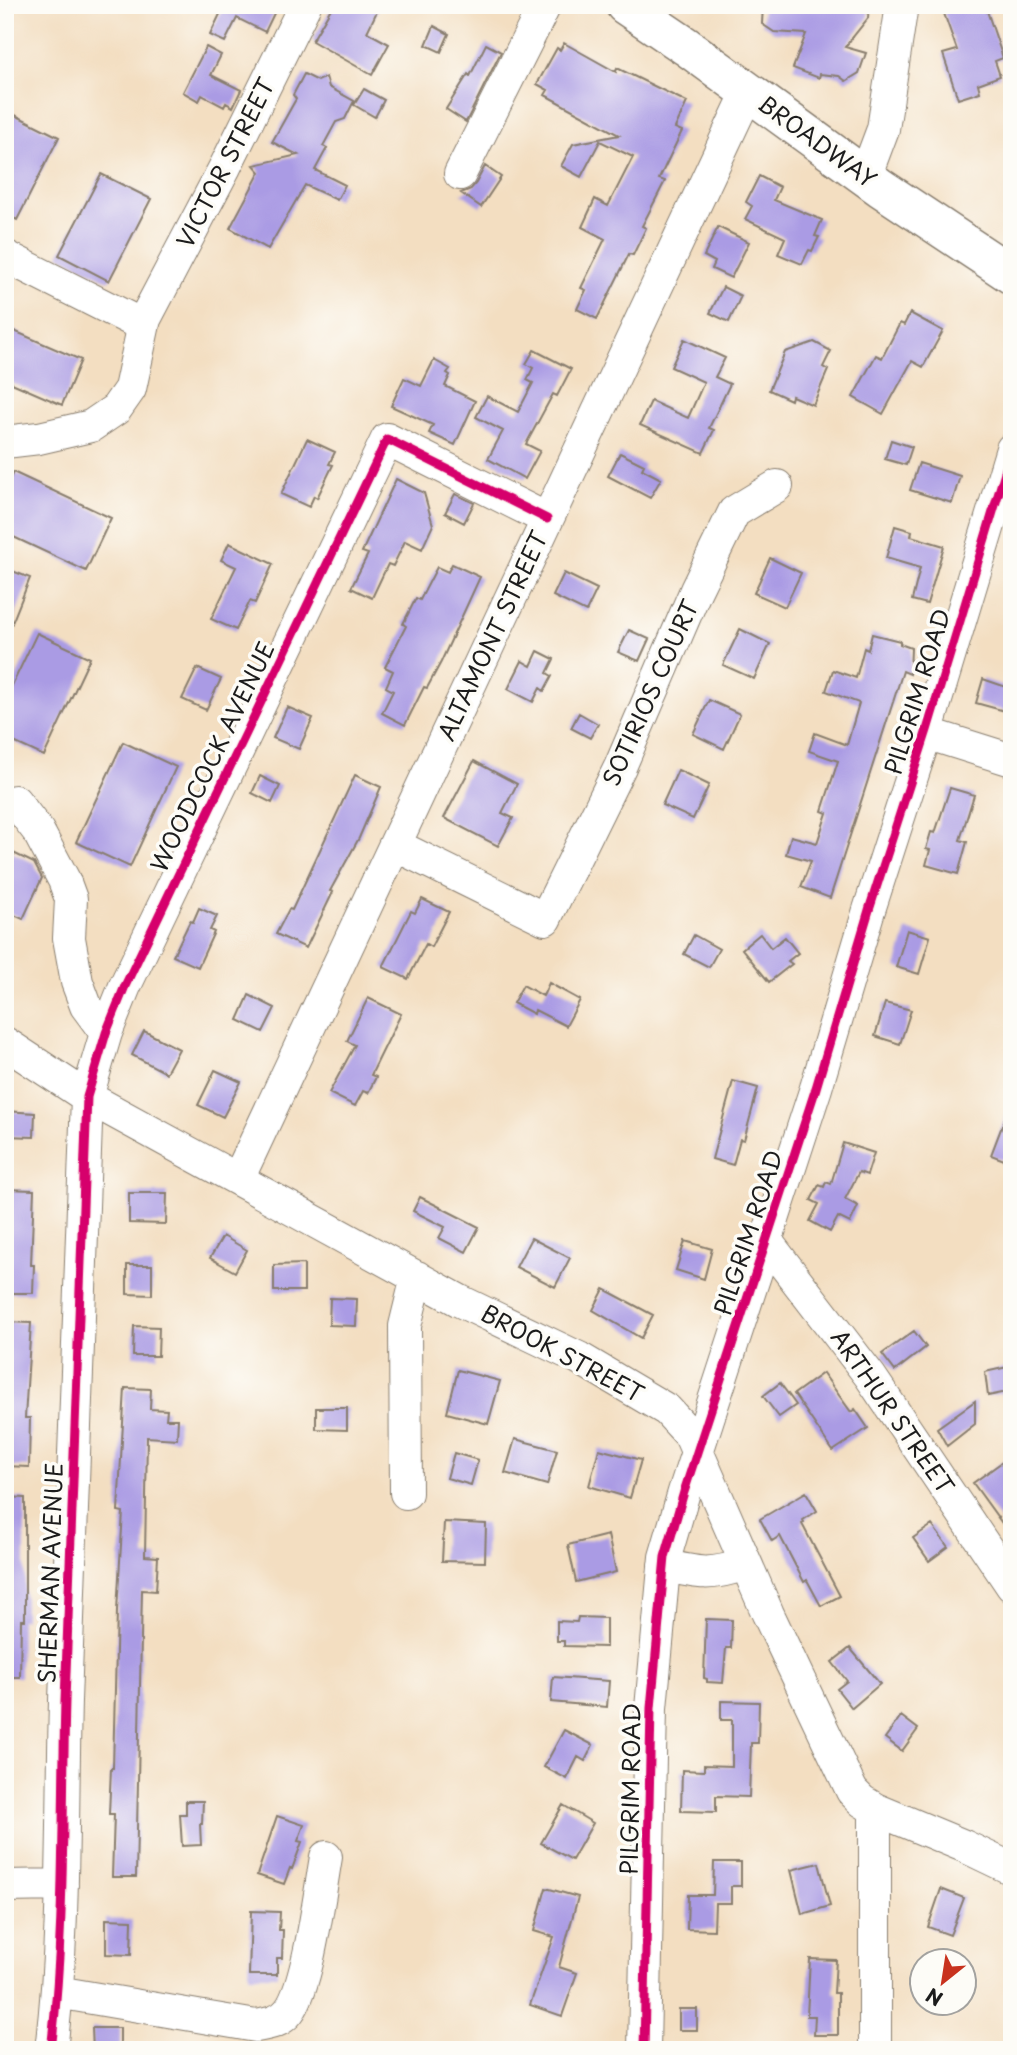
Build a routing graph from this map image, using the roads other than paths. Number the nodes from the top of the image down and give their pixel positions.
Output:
1 (305, 5) edge
2 (545, 5) edge
3 (625, 5) edge
4 (902, 5) edge
5 (663, 17) edge
6 (748, 92) junction
7 (460, 174) dead end
8 (865, 177) junction
9 (5, 256) edge
10 (1007, 264) edge
11 (145, 319) junction
12 (5, 442) edge
13 (1012, 449) edge
14 (777, 486) dead end
15 (547, 519) junction
16 (926, 733) junction
17 (1012, 760) edge
18 (15, 801) dead end
19 (394, 845) junction
20 (106, 1033) junction
21 (5, 1043) edge
22 (87, 1097) junction
23 (238, 1179) junction
24 (767, 1242) junction
25 (417, 1277) junction
26 (697, 1451) junction
27 (406, 1493) dead end
28 (746, 1564) junction
29 (664, 1565) junction
30 (1012, 1586) edge
31 (874, 1809) junction
32 (327, 1857) dead end
33 (1012, 1868) edge
34 (62, 1885) junction
35 (5, 1886) edge
36 (57, 1992) junction
37 (51, 2050) edge
38 (644, 2050) edge
39 (875, 2050) edge

1 - 11 street, VICTOR STREET
2 - 7 street
3 - 5 main road, BROADWAY
4 - 8 street
5 - 6 main road, BROADWAY
6 - 8 main road, BROADWAY
6 - 15 street, ALTAMONT STREET
8 - 10 main road, BROADWAY
9 - 11 street
11 - 12 street, VICTOR STREET
13 - 16 street, PILGRIM ROAD
14 - 19 street, SOTIRIOS COURT
15 - 19 street, ALTAMONT STREET
15 - 20 street, WOODCOCK AVENUE
16 - 17 street
16 - 24 street, PILGRIM ROAD
18 - 20 street
19 - 23 street, ALTAMONT STREET
20 - 22 street, WOODCOCK AVENUE
21 - 22 street, BROOK STREET
22 - 23 street, BROOK STREET
22 - 34 street, SHERMAN AVENUE
23 - 25 street, BROOK STREET
24 - 26 street, PILGRIM ROAD
24 - 30 street, ARTHUR STREET
25 - 26 street, BROOK STREET
25 - 27 street
26 - 28 street, BROOK STREET
26 - 29 street, PILGRIM ROAD
28 - 29 street
28 - 31 street, BROOK STREET
29 - 38 street, PILGRIM ROAD
31 - 33 street, BROOK STREET
31 - 39 street
32 - 36 street
34 - 35 street
34 - 36 street, SHERMAN AVENUE
36 - 37 street, SHERMAN AVENUE

